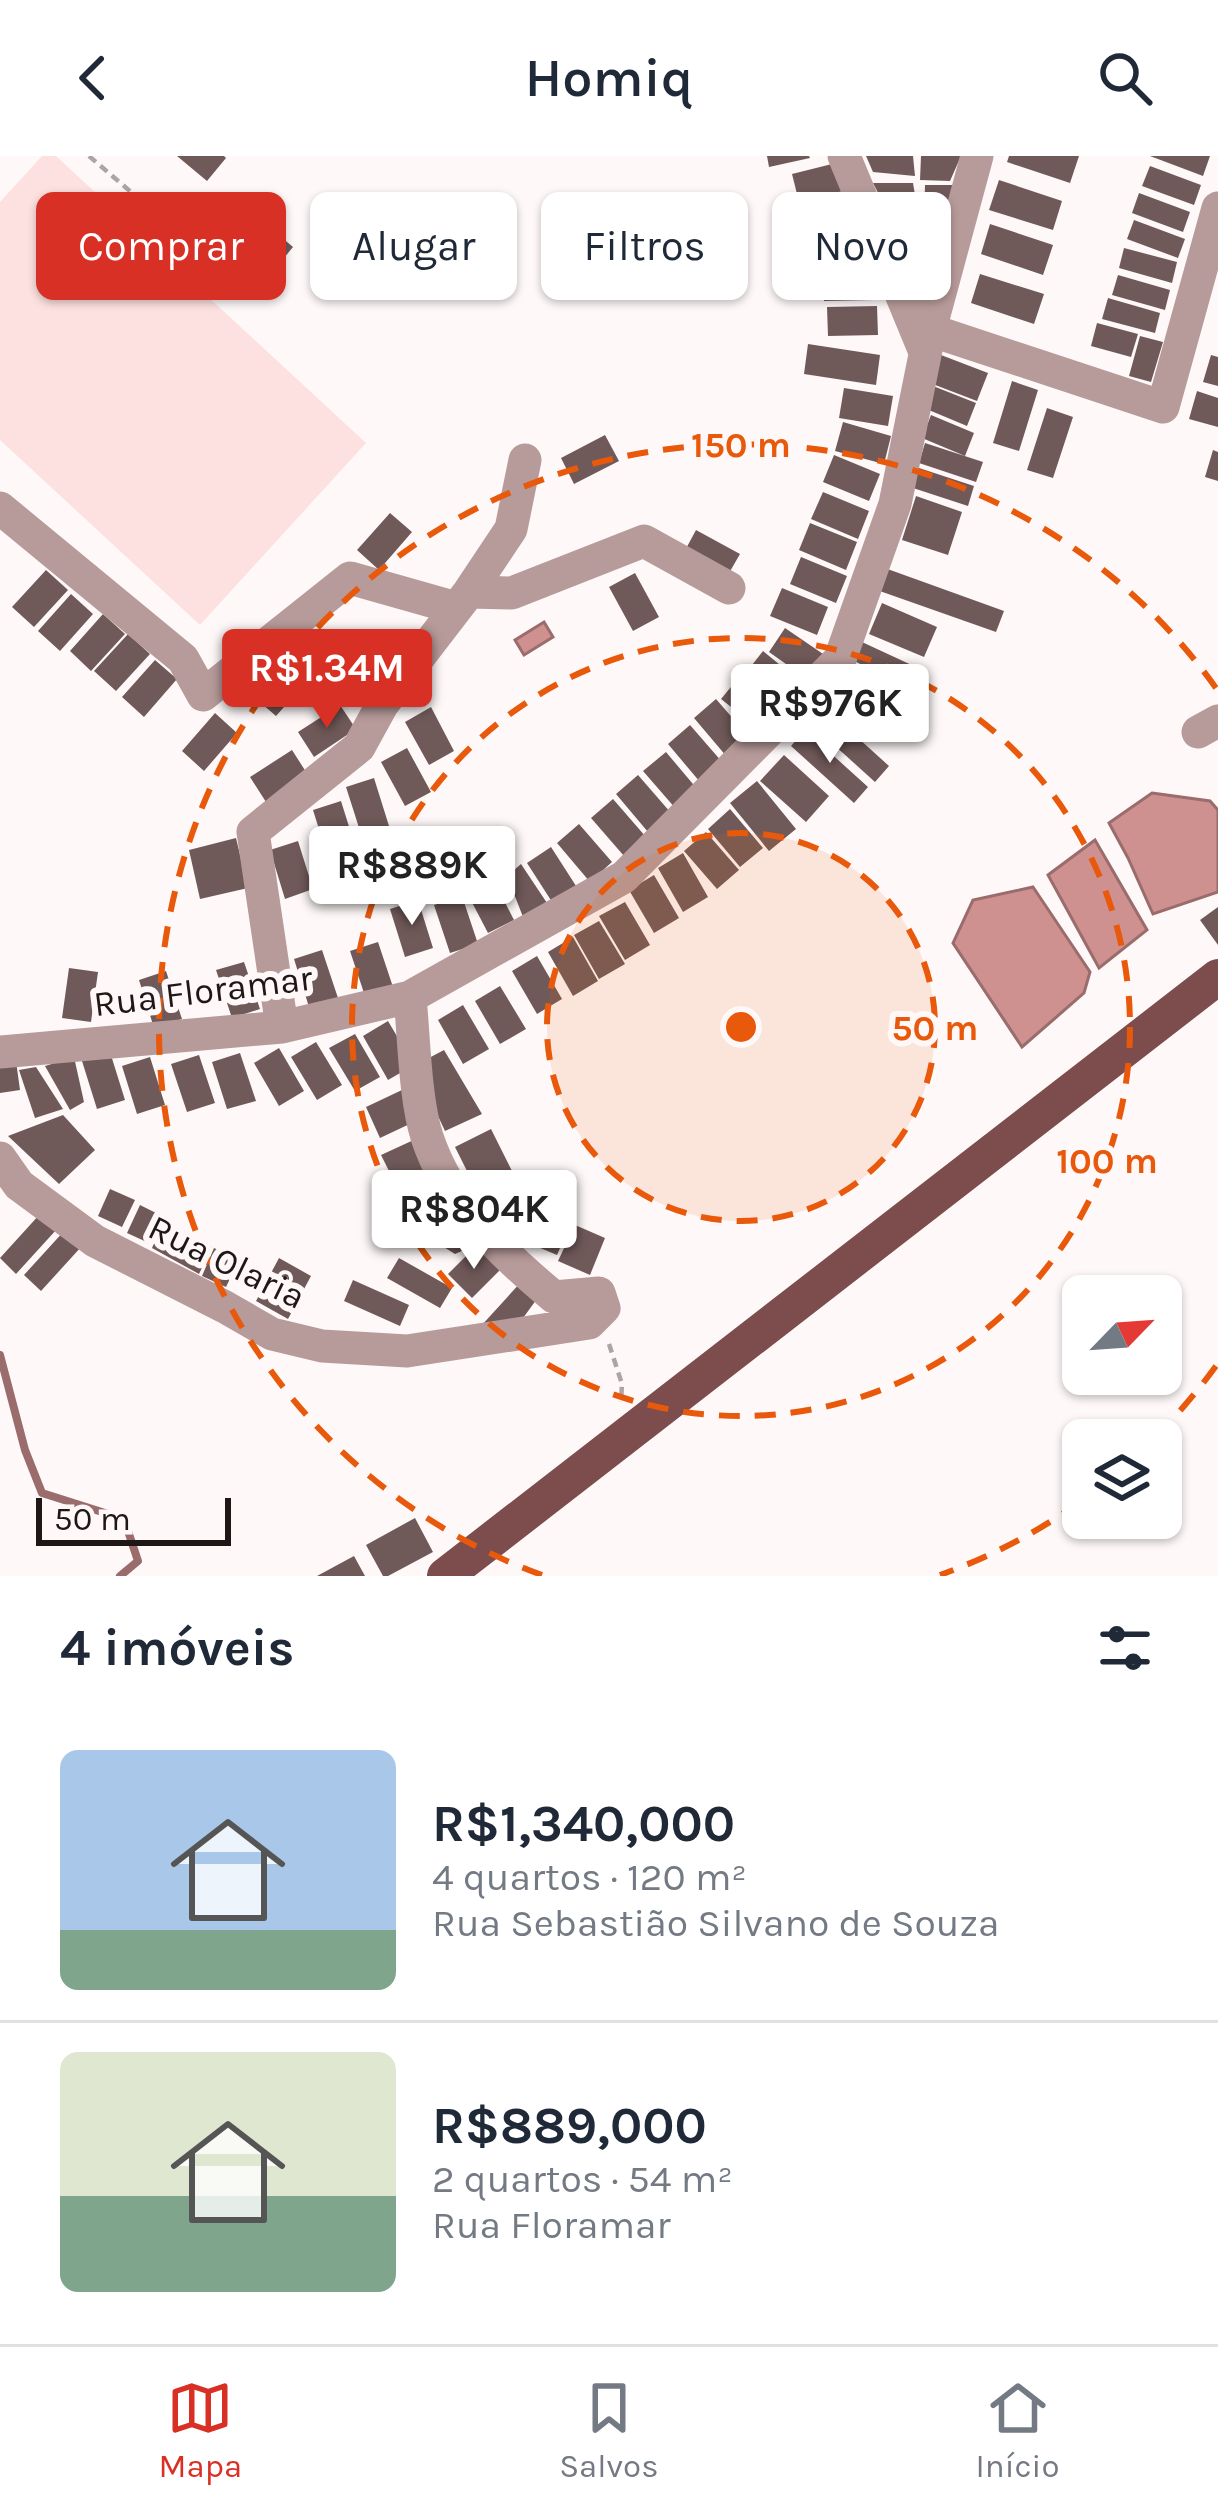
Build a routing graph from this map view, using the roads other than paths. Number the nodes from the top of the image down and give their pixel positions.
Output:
1 (844, 156) edge
2 (977, 156) edge
3 (1218, 208) edge
4 (927, 341) junction
5 (525, 460) dead end
6 (0, 508) edge
7 (729, 588) dead end
8 (462, 600) junction
9 (1218, 977) edge
10 (410, 997) junction
11 (282, 1027) junction
12 (0, 1052) edge
13 (0, 1158) edge
14 (446, 1576) edge

1 - 4 street
2 - 4 street, Rua Floramar
3 - 4 street
4 - 10 street, Rua Floramar
5 - 8 street
6 - 8 street
7 - 8 street
8 - 11 street
9 - 14 main road
10 - 11 street, Rua Floramar
10 - 13 street, Rua Olaria
11 - 12 street, Rua Floramar

